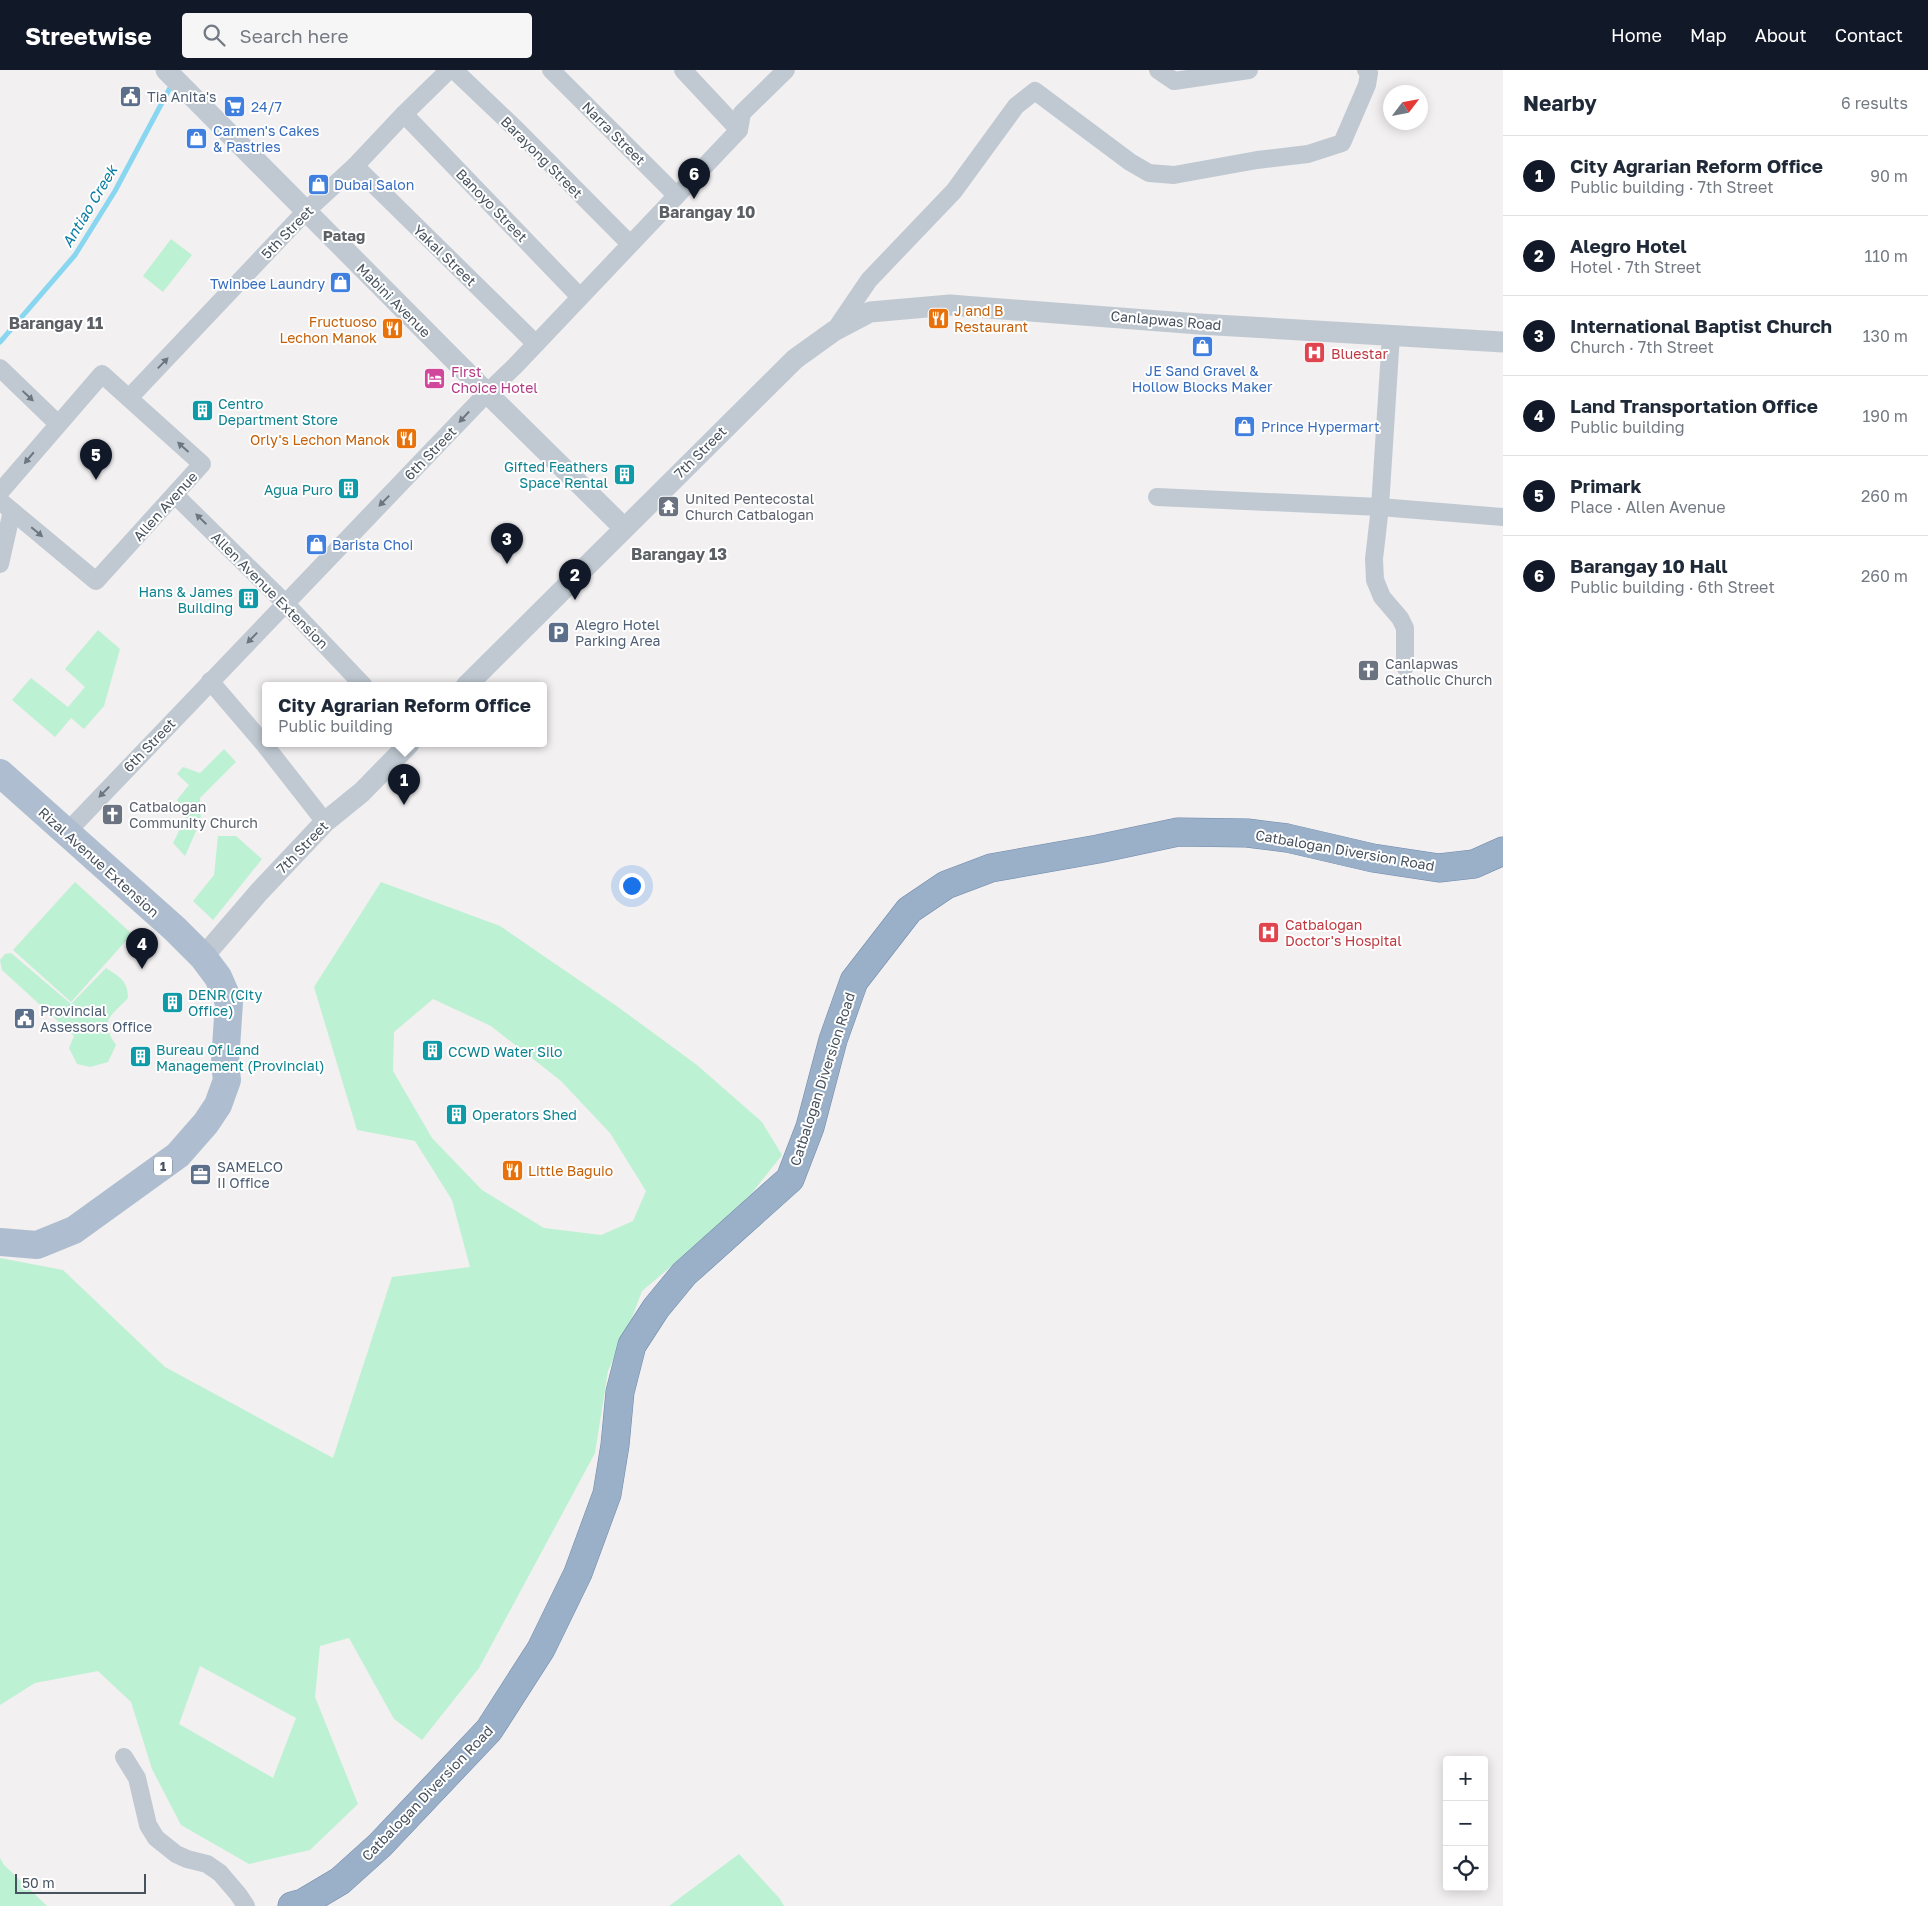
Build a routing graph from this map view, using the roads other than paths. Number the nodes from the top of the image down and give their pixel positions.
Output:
1 (449, 70) edge
2 (454, 70) edge
3 (552, 70) edge
4 (683, 70) edge
5 (786, 70) edge
6 (1158, 70) edge
7 (1249, 70) edge
8 (1366, 70) edge
9 (172, 76) edge
10 (404, 114) junction
11 (739, 130) junction
12 (354, 166) junction
13 (676, 195) junction
14 (306, 211) junction
15 (630, 244) junction
16 (580, 296) junction
17 (834, 331) junction
18 (1391, 335) junction
19 (1503, 342) edge
20 (536, 344) junction
21 (0, 368) edge
22 (487, 393) junction
23 (129, 398) junction
24 (58, 423) junction
25 (0, 492) edge
26 (175, 495) junction
27 (1157, 497) dead end
28 (6, 506) edge
29 (1380, 507) junction
30 (1503, 517) edge
31 (624, 528) junction
32 (0, 564) edge
33 (286, 603) junction
34 (1405, 667) dead end
35 (210, 681) junction
36 (360, 682) edge
37 (470, 682) edge
38 (262, 742) edge
39 (266, 747) edge
40 (406, 747) edge
41 (0, 773) edge
42 (325, 822) junction
43 (66, 833) junction
44 (1503, 851) edge
45 (203, 957) junction
46 (0, 1242) edge
47 (124, 1756) dead end
48 (246, 1906) edge
49 (292, 1906) edge

1 - 10 street, 5th Street
2 - 15 street, Barayong Street
3 - 13 street, Narra Street
4 - 11 street
5 - 11 street, 6th Street
6 - 7 street
8 - 17 street
9 - 14 street, Mabini Avenue
10 - 12 street, 5th Street
10 - 16 street, Banoyo Street
11 - 13 street, 6th Street
12 - 14 street, 5th Street
12 - 20 street, Yakal Street
13 - 15 street, 6th Street
14 - 22 street, Mabini Avenue
23 -> 14 street, 5th Street
15 - 16 street, 6th Street
16 - 20 street, 6th Street
17 - 18 street, Canlapwas Road
17 - 31 street, 7th Street
18 - 19 street, Canlapwas Road
18 - 29 street
20 - 22 street, 6th Street
21 -> 24 street
22 - 31 street, Mabini Avenue
22 -> 33 street, 6th Street
23 - 24 street, Allen Avenue
26 -> 23 street, Allen Avenue
24 -> 25 street, Allen Avenue
28 -> 26 street, Allen Avenue
33 -> 26 street, Allen Avenue Extension
27 - 29 street
28 - 32 street
29 - 30 street
29 - 34 street
31 - 37 street, 7th Street
33 -> 35 street, 6th Street
33 - 36 street, Allen Avenue Extension
35 - 38 street
35 -> 43 street, 6th Street
39 - 42 street
40 - 42 street, 7th Street
41 - 43 main road, Rizal Avenue Extension / 1
42 - 45 street, 7th Street
43 - 45 main road, Rizal Avenue Extension / 1
44 - 49 highway, Catbalogan Diversion Road
45 - 46 main road, Rizal Avenue Extension / 1
47 - 48 street

